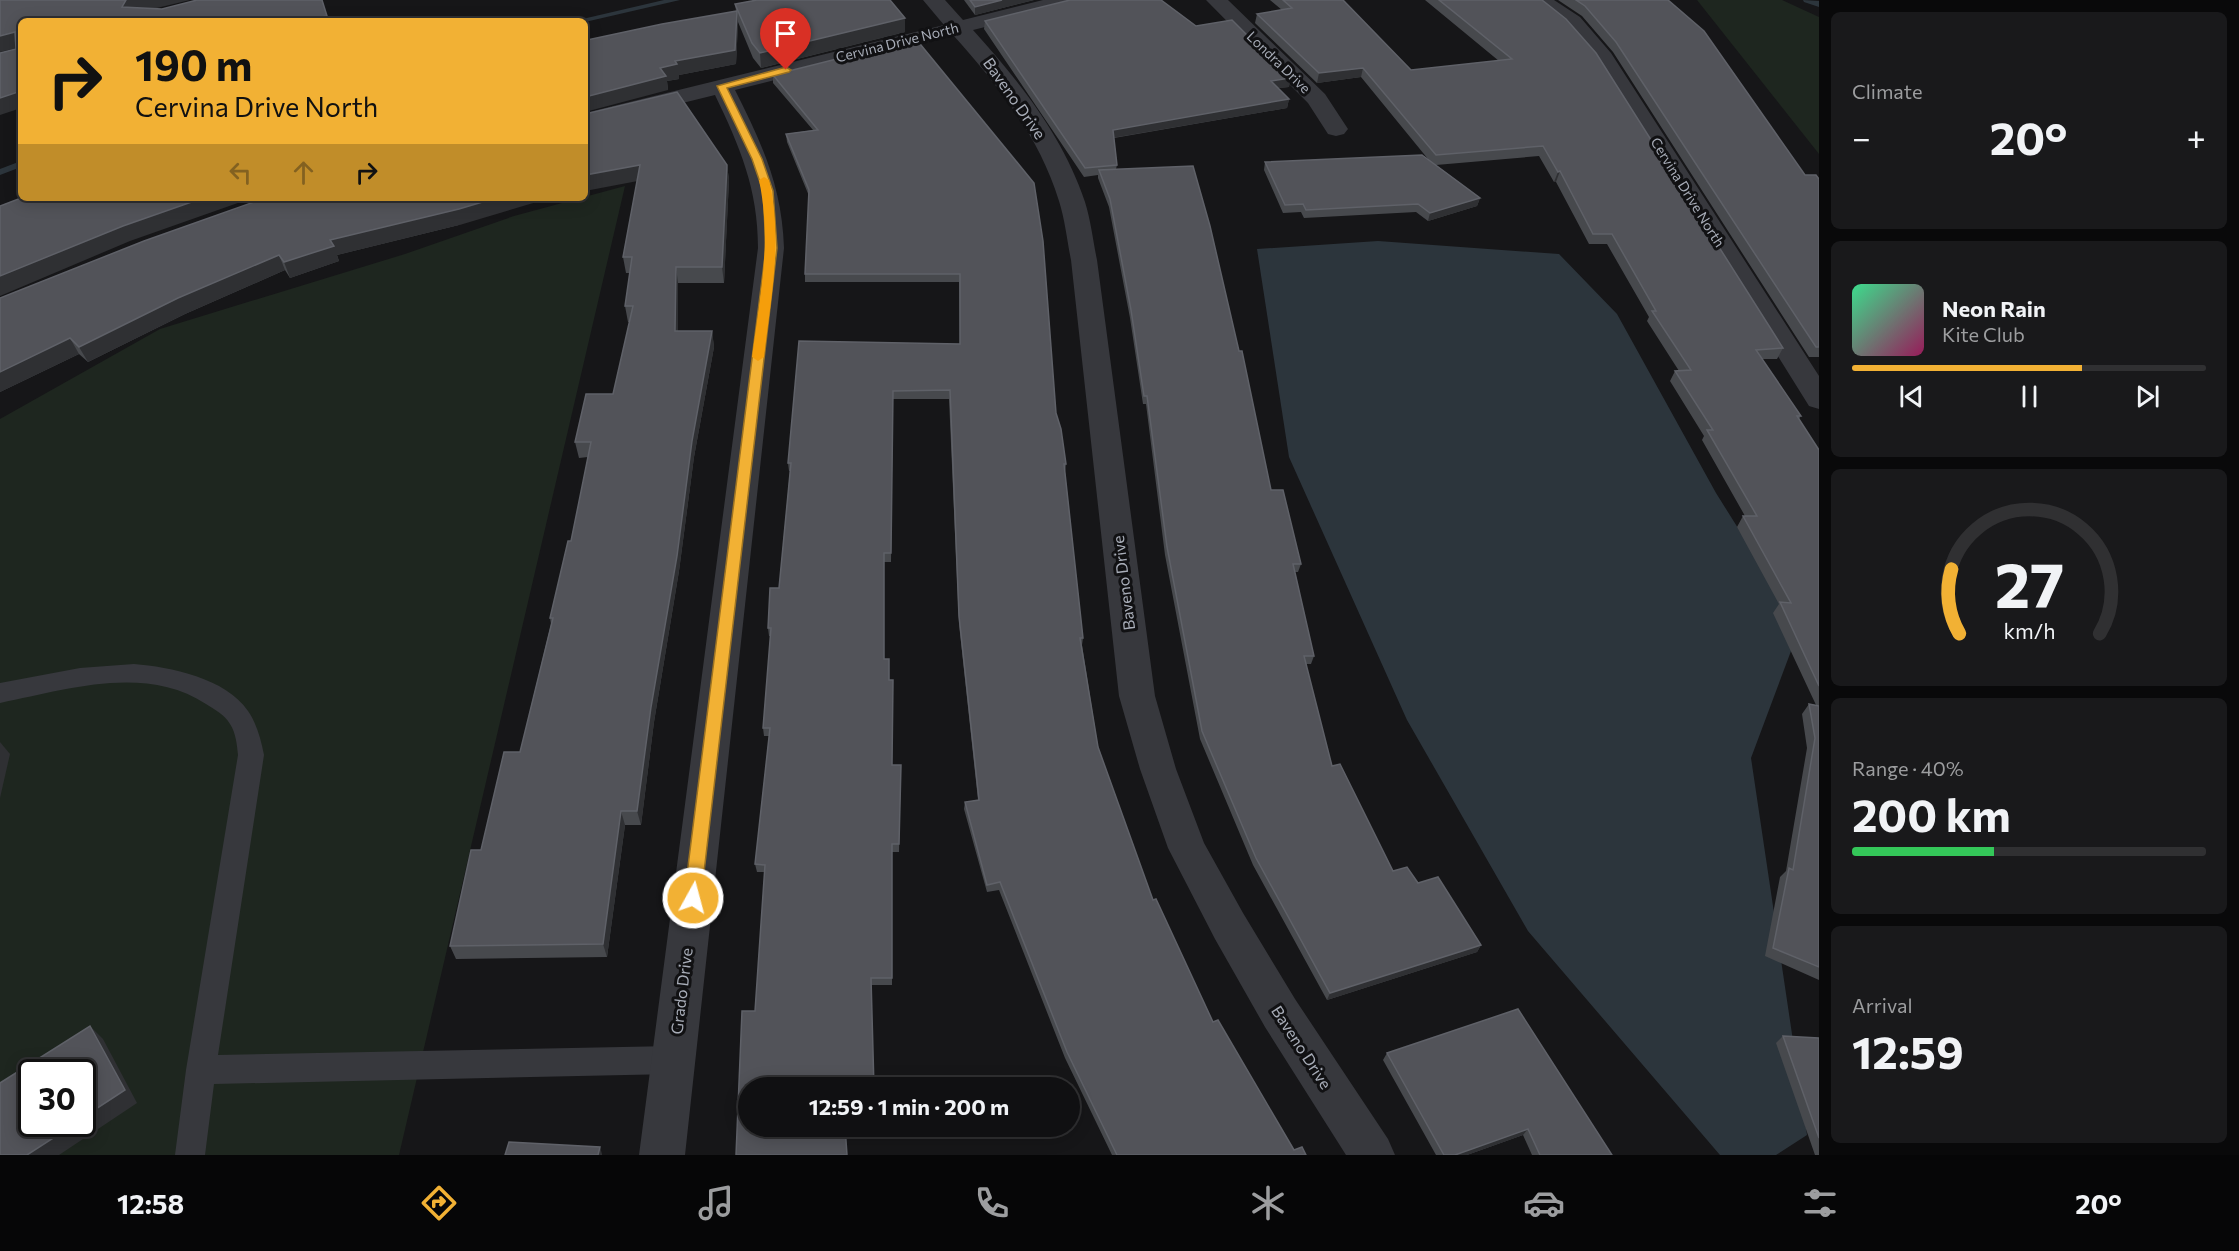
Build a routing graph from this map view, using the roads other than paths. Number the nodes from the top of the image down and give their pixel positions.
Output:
1 (933, 0) edge
2 (1070, 0) edge
3 (1216, 0) edge
4 (1540, 0) edge
5 (958, 27) junction
6 (722, 86) junction
7 (588, 119) edge
8 (1336, 129) dead end
9 (1819, 399) edge
10 (0, 693) edge
11 (673, 1060) junction
12 (201, 1070) junction
13 (190, 1155) edge
14 (662, 1155) edge
15 (1372, 1155) edge

1 - 5 street, Baveno Drive
2 - 5 street, Cervina Drive North
3 - 8 street, Londra Drive
4 - 9 street, Cervina Drive North
5 - 6 street, Cervina Drive North
5 - 15 street, Baveno Drive
6 - 7 street, Cervina Drive North
6 - 11 street, Grado Drive
10 - 12 lane
11 - 12 lane
11 - 14 street, Grado Drive
12 - 13 lane

